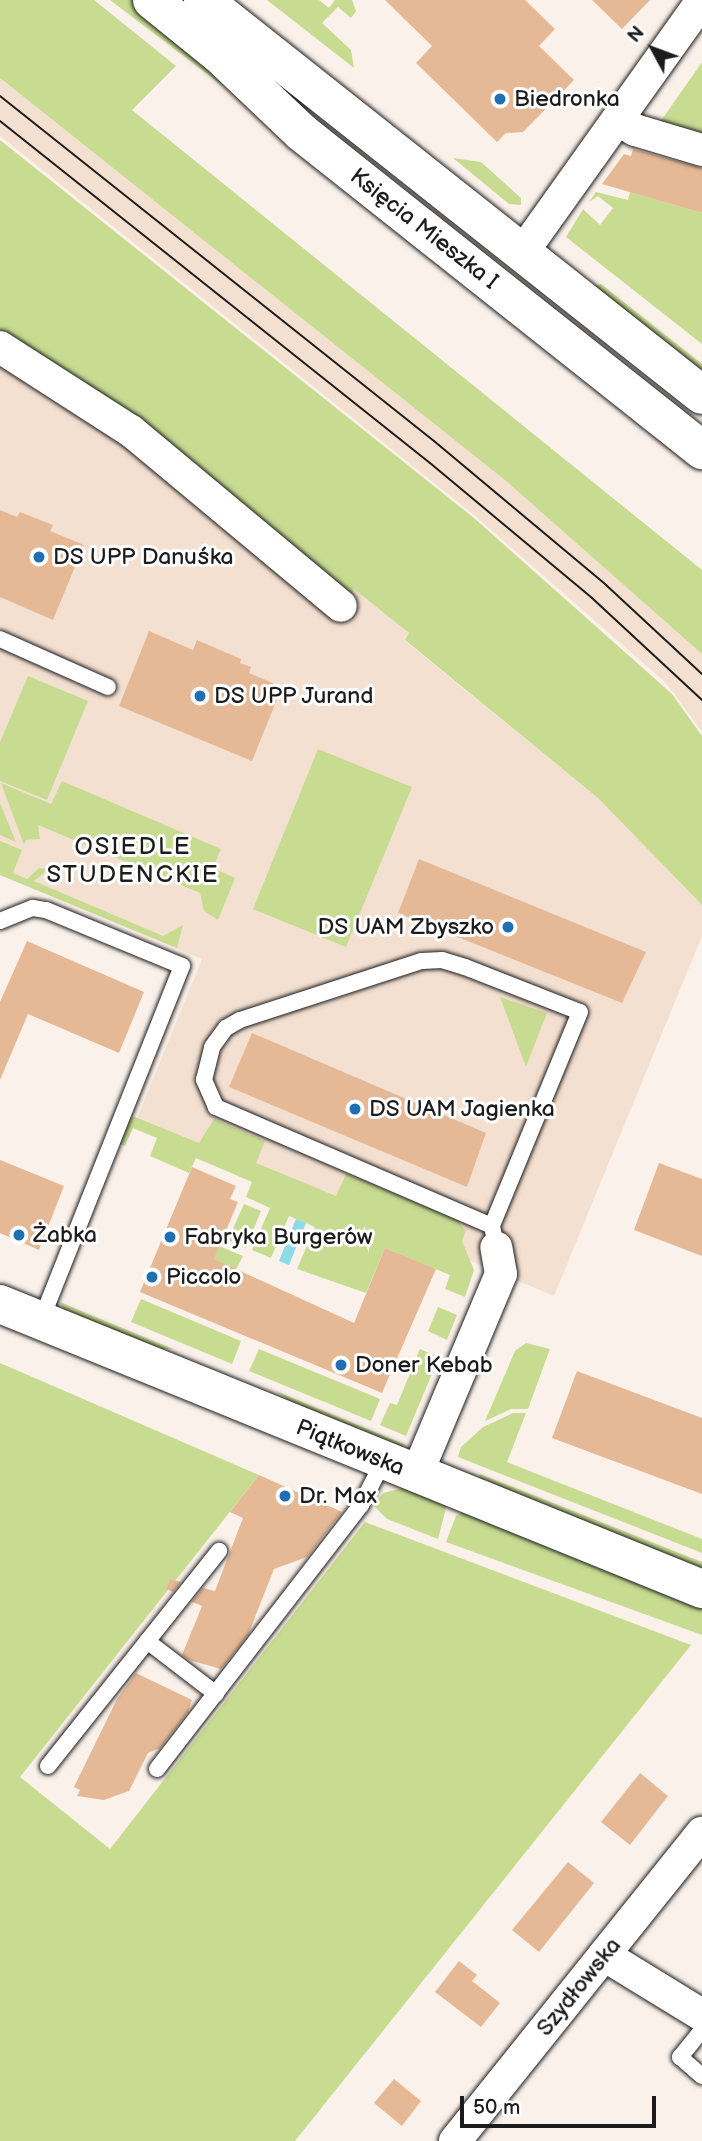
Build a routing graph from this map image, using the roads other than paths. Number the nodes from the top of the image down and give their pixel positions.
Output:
1 (152, 0) edge
2 (203, 0) edge
3 (702, 1) edge
4 (618, 118) junction
5 (702, 150) edge
6 (522, 253) junction
7 (499, 289) junction
8 (0, 347) edge
9 (702, 395) edge
10 (702, 450) edge
11 (341, 606) dead end
12 (0, 639) edge
13 (108, 687) dead end
14 (0, 921) edge
15 (494, 1236) junction
16 (0, 1304) edge
17 (41, 1321) junction
18 (400, 1469) junction
19 (219, 1551) dead end
20 (702, 1590) edge
21 (147, 1641) junction
22 (216, 1694) junction
23 (48, 1766) dead end
24 (157, 1769) dead end
25 (702, 1833) edge
26 (604, 1955) junction
27 (702, 2015) edge
28 (702, 2030) edge
29 (702, 2076) edge
30 (455, 2141) edge

1 - 7 street, Księcia Mieszka I
2 - 6 street, Księcia Mieszka I
3 - 4 street
4 - 5 street
4 - 6 street
6 - 7 street
6 - 9 street, Księcia Mieszka I
7 - 10 street, Księcia Mieszka I
8 - 11 street
12 - 13 lane
14 - 17 lane
15 - 15 lane
15 - 18 street
16 - 17 street, Piątkowska
17 - 18 street, Piątkowska
18 - 20 street, Piątkowska
18 - 22 lane
19 - 21 lane
21 - 22 lane
21 - 23 lane
22 - 24 lane
25 - 26 street, Szydłowska
26 - 27 street
26 - 30 street, Szydłowska
28 - 29 lane

